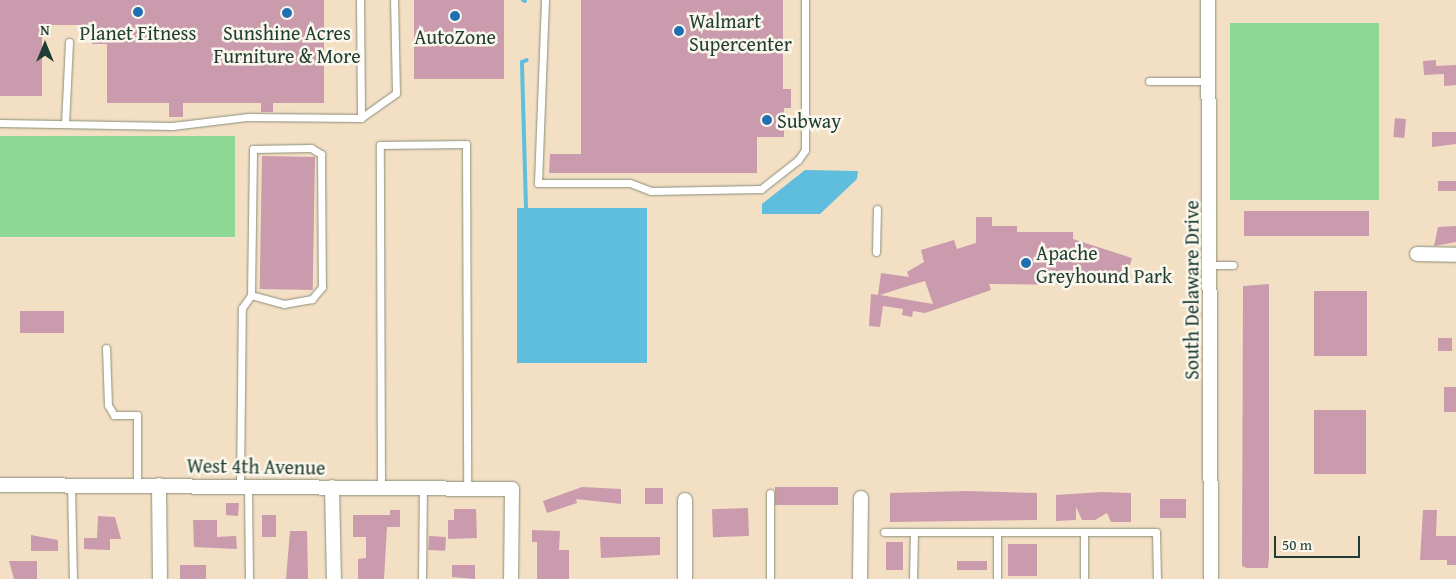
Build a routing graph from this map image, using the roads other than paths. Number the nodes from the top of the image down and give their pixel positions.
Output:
1 (360, 0) edge
2 (394, 0) edge
3 (545, 0) edge
4 (805, 0) edge
5 (1208, 0) edge
6 (69, 42) dead end
7 (1149, 81) dead end
8 (1208, 81) junction
9 (361, 118) junction
10 (0, 123) edge
11 (65, 124) junction
12 (877, 209) dead end
13 (876, 252) dead end
14 (1417, 254) dead end
15 (1456, 255) edge
16 (1210, 265) junction
17 (1233, 265) dead end
18 (251, 295) junction
19 (106, 348) dead end
20 (0, 485) edge
21 (137, 485) junction
22 (159, 485) junction
23 (71, 486) junction
24 (244, 486) junction
25 (332, 487) junction
26 (381, 487) junction
27 (423, 488) junction
28 (467, 488) junction
29 (770, 493) dead end
30 (861, 498) dead end
31 (685, 500) dead end
32 (884, 532) dead end
33 (914, 532) junction
34 (997, 532) junction
35 (1084, 532) junction
36 (73, 579) edge
37 (160, 579) edge
38 (248, 579) edge
39 (334, 579) edge
40 (422, 579) edge
41 (511, 579) edge
42 (685, 579) edge
43 (770, 579) edge
44 (860, 579) edge
45 (914, 579) edge
46 (997, 579) edge
47 (1084, 579) edge
48 (1157, 579) edge
49 (1211, 579) edge

1 - 9 lane
2 - 9 lane
3 - 4 lane
5 - 8 street, South Delaware Drive
6 - 11 lane
7 - 8 lane
8 - 16 street, South Delaware Drive
9 - 11 lane
10 - 11 lane
12 - 13 lane
14 - 15 street
16 - 17 lane
16 - 49 street, South Delaware Drive
18 - 18 lane
18 - 24 lane
19 - 21 lane
20 - 23 street, West 4th Avenue
21 - 22 street, West 4th Avenue
21 - 23 street, West 4th Avenue
22 - 24 street, West 4th Avenue
22 - 37 street
23 - 36 lane
24 - 25 street, West 4th Avenue
24 - 38 lane
25 - 26 street, West 4th Avenue
25 - 39 street
26 - 27 street, West 4th Avenue
26 - 28 lane
27 - 28 street, West 4th Avenue
27 - 40 lane
28 - 41 street, West 4th Avenue
29 - 43 lane
30 - 44 street
31 - 42 street
32 - 33 lane
33 - 34 lane
33 - 45 lane
34 - 35 lane
34 - 46 lane
35 - 47 lane
35 - 48 lane

